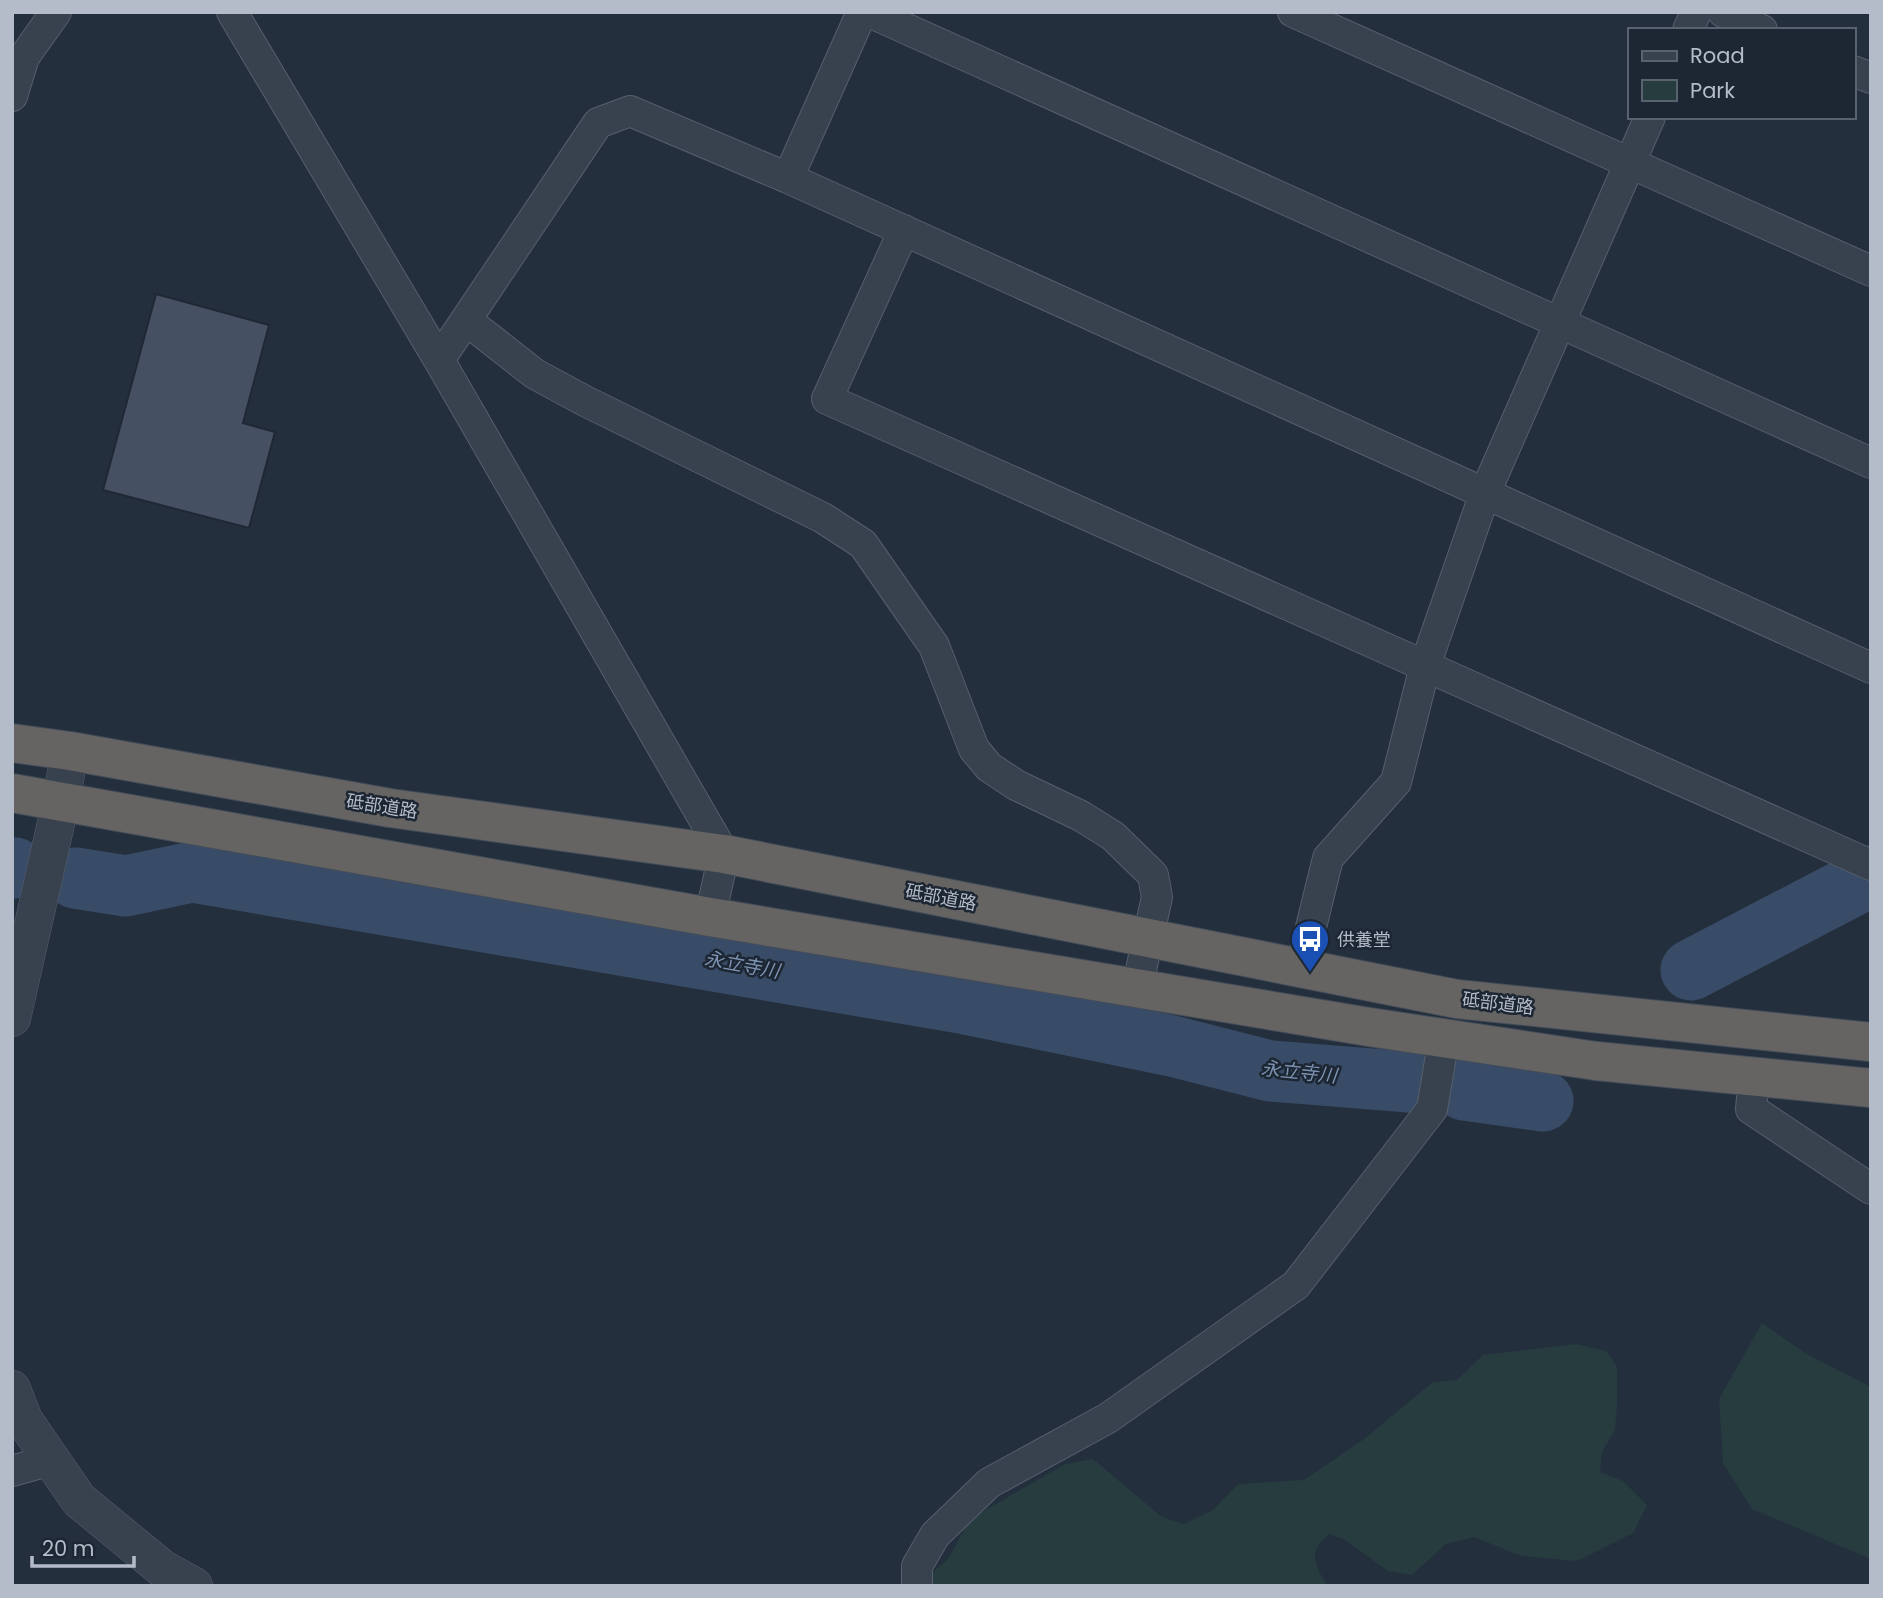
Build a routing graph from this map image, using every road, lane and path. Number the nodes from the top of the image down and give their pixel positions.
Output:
1 (56, 12) edge
2 (232, 12) edge
3 (862, 12) edge
4 (869, 12) edge
5 (1293, 12) edge
6 (1696, 12) edge
7 (1723, 12) edge
8 (1689, 28) edge
9 (1758, 28) edge
10 (12, 96) edge
11 (1649, 119) edge
12 (1630, 164) junction
13 (788, 178) junction
14 (905, 230) junction
15 (1871, 271) edge
16 (466, 320) junction
17 (1560, 323) junction
18 (439, 360) junction
19 (1871, 463) edge
20 (1485, 493) junction
21 (1426, 666) junction
22 (1871, 668) edge
23 (12, 743) edge
24 (70, 751) junction
25 (12, 793) edge
26 (61, 801) junction
27 (724, 854) junction
28 (1866, 862) edge
29 (710, 916) junction
30 (1149, 938) junction
31 (1301, 968) junction
32 (1137, 988) junction
33 (12, 1018) edge
34 (1444, 1038) junction
35 (1871, 1042) edge
36 (1754, 1076) junction
37 (1871, 1088) edge
38 (1871, 1189) edge
39 (12, 1389) edge
40 (51, 1460) junction
41 (12, 1471) edge
42 (194, 1586) edge
43 (917, 1586) edge

1 - 10 street
2 - 18 street
3 - 13 street
4 - 17 street
5 - 12 street
6 - 8 street
7 - 9 street
11 - 12 street
12 - 15 street
12 - 17 street
13 - 14 street
13 - 16 street
14 - 20 street
14 - 21 street
16 - 18 street
16 - 30 street
17 - 19 street
17 - 20 street
18 - 27 street
20 - 21 street
20 - 22 street
21 - 28 street
21 - 31 street
23 - 24 highway, 砥部道路
24 - 26 street
24 - 27 highway, 砥部道路
25 - 26 highway
26 - 29 highway
26 - 33 street
27 - 29 street
27 - 30 highway, 砥部道路
29 - 32 highway
30 - 31 highway, 砥部道路
30 - 32 street
31 - 35 highway, 砥部道路
32 - 34 highway
34 - 36 highway
34 - 43 street
36 - 37 highway
36 - 38 street
39 - 40 street
40 - 41 street
40 - 42 street

